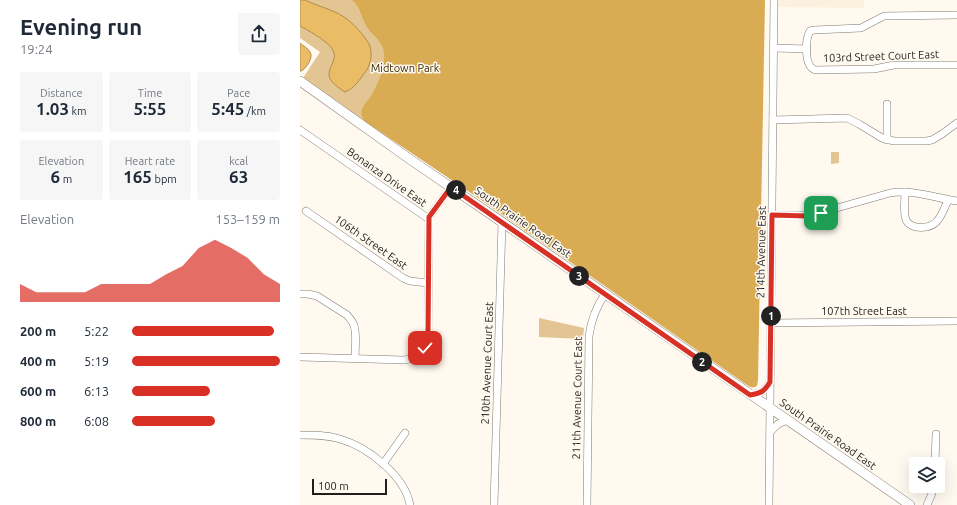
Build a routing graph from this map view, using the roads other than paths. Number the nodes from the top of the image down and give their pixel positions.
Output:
1 (774, 0) edge
2 (957, 14) edge
3 (774, 48) junction
4 (807, 49) junction
5 (957, 65) edge
6 (300, 81) edge
7 (887, 104) dead end
8 (773, 120) junction
9 (957, 123) edge
10 (300, 130) edge
11 (887, 140) junction
12 (451, 187) junction
13 (905, 192) junction
14 (948, 200) junction
15 (957, 201) edge
16 (306, 211) dead end
17 (772, 215) junction
18 (429, 219) junction
19 (502, 222) junction
20 (428, 282) junction
21 (300, 294) edge
22 (605, 294) junction
23 (957, 321) edge
24 (771, 323) junction
25 (300, 358) edge
26 (355, 358) junction
27 (770, 382) junction
28 (750, 395) junction
29 (770, 409) junction
30 (787, 420) junction
31 (770, 432) junction
32 (405, 433) dead end
33 (936, 434) dead end
34 (300, 435) edge
35 (936, 457) edge
36 (383, 464) junction
37 (932, 493) edge
38 (410, 505) edge
39 (494, 505) edge
40 (587, 505) edge
41 (769, 505) edge
42 (910, 505) edge
43 (926, 505) edge

1 - 3 street, 214th Avenue East
2 - 4 street
3 - 4 street, 103rd Street Court East
3 - 8 street, 214th Avenue East
4 - 5 street, 103rd Street Court East
6 - 12 main road, South Prairie Road East
7 - 11 street
8 - 11 street
8 - 17 street, 214th Avenue East
9 - 11 street
10 - 18 street, Bonanza Drive East
12 - 18 street, Bonanza Drive East
12 - 19 main road, South Prairie Road East
13 - 14 street
13 - 14 street
13 - 17 street
14 - 15 street
16 - 20 street, 106th Street East
17 - 24 street, 214th Avenue East
18 - 20 street
19 - 22 main road, South Prairie Road East
19 - 39 street, 210th Avenue Court East
20 - 26 street
21 - 26 street
22 - 28 main road, South Prairie Road East
22 - 40 street, 211th Avenue Court East
23 - 24 street, 107th Street East
24 - 27 street, 214th Avenue East
25 - 26 street
27 - 28 street
27 - 29 street, 214th Avenue East
28 - 29 main road, South Prairie Road East
29 - 30 main road, South Prairie Road East
29 - 31 street, 214th Avenue East
30 - 31 street
30 - 42 main road, South Prairie Road East
31 - 41 street, 214th Avenue East
32 - 36 street
33 - 35 street
34 - 36 street
36 - 38 street
37 - 43 street

